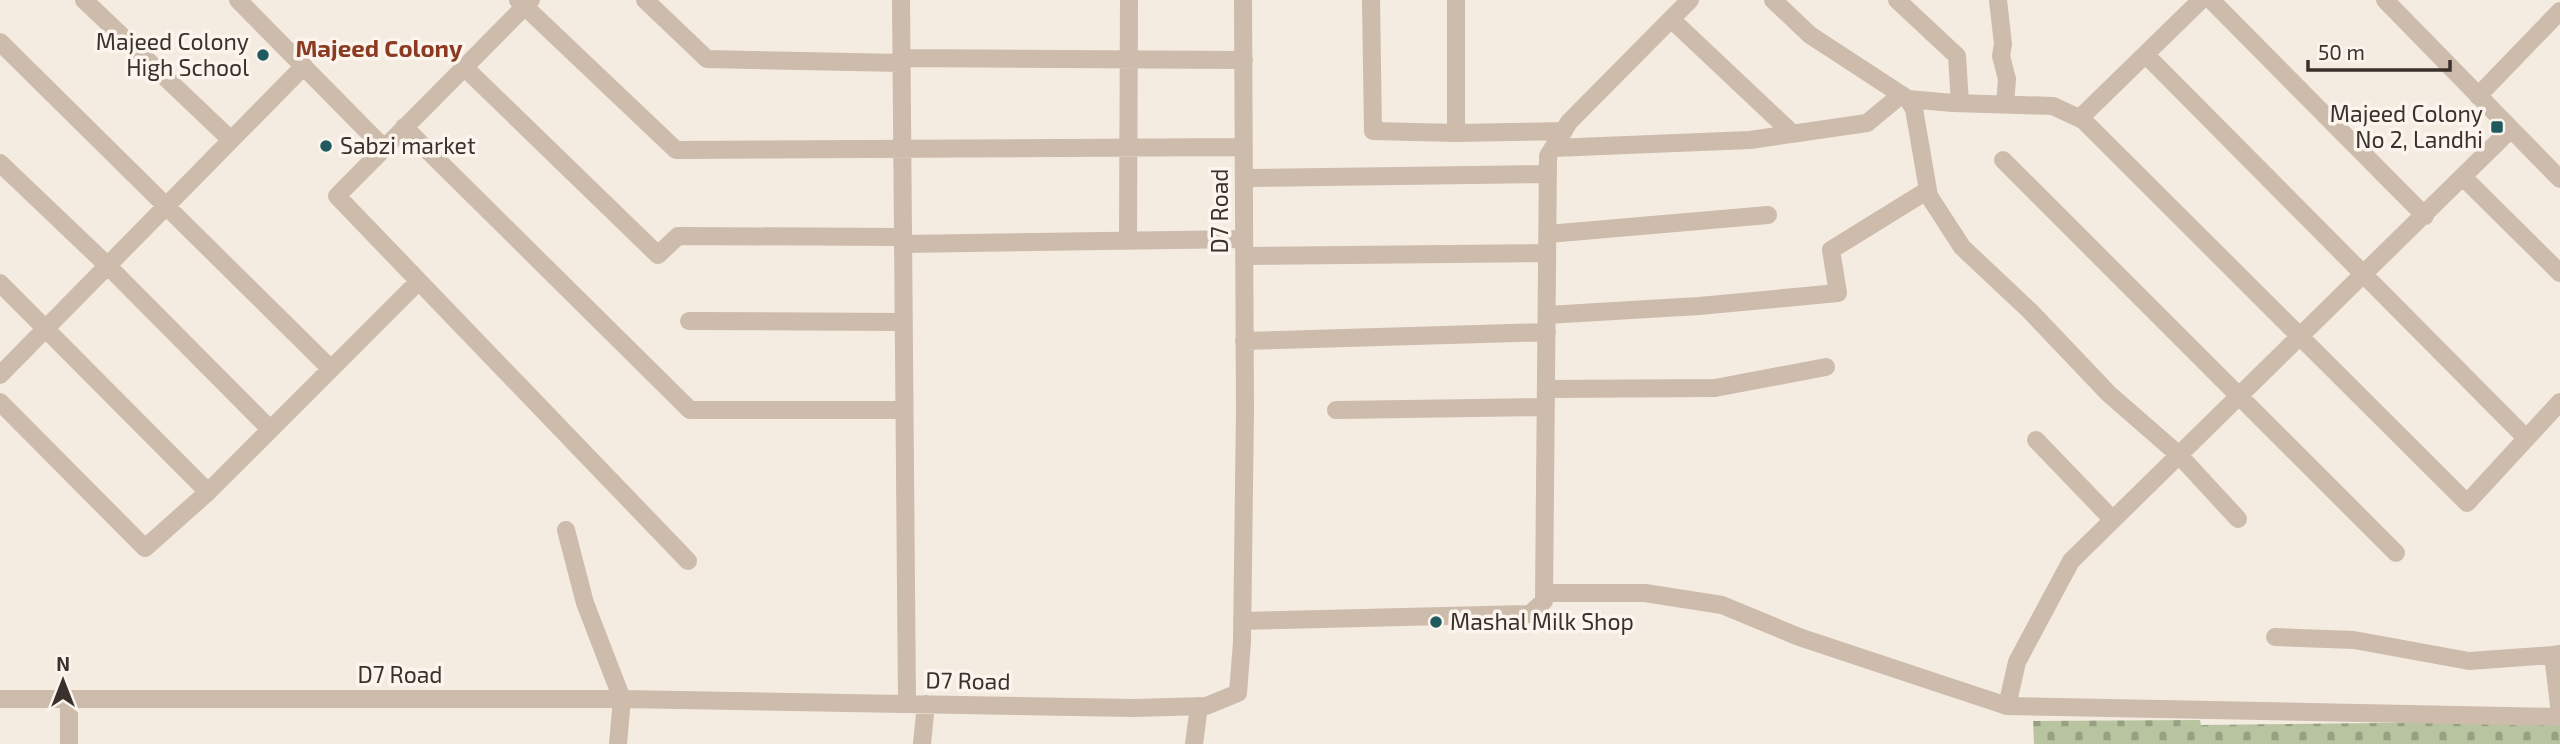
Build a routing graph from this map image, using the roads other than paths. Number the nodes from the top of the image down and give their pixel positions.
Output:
1 (84, 0) edge
2 (238, 0) edge
3 (645, 0) edge
4 (901, 0) edge
5 (1129, 0) edge
6 (1243, 0) edge
7 (1371, 0) edge
8 (1456, 0) edge
9 (1690, 0) edge
10 (1773, 0) edge
11 (1896, 0) edge
12 (1998, 0) edge
13 (2201, 0) edge
14 (2211, 0) edge
15 (2385, 0) edge
16 (525, 2) edge
17 (2560, 11) edge
18 (1671, 19) junction
19 (0, 42) edge
20 (2146, 55) junction
21 (1128, 59) junction
22 (1244, 60) junction
23 (902, 61) junction
24 (304, 66) junction
25 (464, 67) junction
26 (2478, 96) junction
27 (1904, 97) junction
28 (1961, 103) junction
29 (2005, 104) junction
30 (2080, 118) junction
31 (404, 127) junction
32 (2511, 129) junction
33 (1564, 131) junction
34 (1456, 133) junction
35 (1793, 134) junction
36 (231, 140) junction
37 (1244, 147) junction
38 (383, 148) junction
39 (902, 148) junction
40 (1128, 148) junction
41 (1553, 148) junction
42 (2003, 160) dead end
43 (0, 163) edge
44 (1548, 174) junction
45 (1244, 178) junction
46 (2465, 178) junction
47 (2560, 179) edge
48 (1928, 190) junction
49 (167, 205) junction
50 (1768, 215) dead end
51 (2426, 216) junction
52 (1548, 234) junction
53 (1128, 240) junction
54 (903, 241) junction
55 (1244, 247) junction
56 (1547, 253) junction
57 (108, 266) junction
58 (2560, 273) edge
59 (2363, 276) junction
60 (419, 281) junction
61 (0, 283) edge
62 (689, 321) dead end
63 (904, 322) junction
64 (1547, 324) junction
65 (46, 328) junction
66 (2301, 336) junction
67 (1244, 341) junction
68 (1826, 367) dead end
69 (331, 369) junction
70 (0, 375) edge
71 (2239, 396) junction
72 (1546, 398) junction
73 (0, 402) edge
74 (2560, 402) edge
75 (904, 410) junction
76 (1336, 410) dead end
77 (270, 429) junction
78 (2526, 438) junction
79 (2036, 440) dead end
80 (2179, 455) junction
81 (208, 492) junction
82 (2238, 519) dead end
83 (2113, 520) junction
84 (566, 530) dead end
85 (2396, 552) dead end
86 (688, 561) dead end
87 (1544, 593) junction
88 (1242, 621) junction
89 (2275, 637) dead end
90 (2556, 654) edge
91 (0, 699) edge
92 (69, 699) junction
93 (622, 699) junction
94 (907, 704) junction
95 (926, 705) junction
96 (1199, 706) junction
97 (2007, 706) junction
98 (2560, 716) edge
99 (69, 744) edge
100 (618, 744) edge
101 (922, 744) edge
102 (1194, 744) edge

1 - 36 street
2 - 24 street
3 - 23 street
4 - 23 street
5 - 21 street
6 - 22 street, D7 Road
7 - 34 street
8 - 34 street
9 - 18 street
10 - 27 street
11 - 28 street
12 - 29 street
13 - 20 street
14 - 51 street
15 - 26 street
16 - 25 street
16 - 39 street
17 - 26 street
18 - 33 street
18 - 35 street
19 - 49 street
20 - 30 street
20 - 59 street
21 - 22 street
21 - 23 street
21 - 40 street
22 - 37 street, D7 Road
23 - 39 street
24 - 36 street
24 - 38 street
25 - 31 street
25 - 54 street
26 - 32 street
27 - 28 street
27 - 35 street
27 - 48 street
28 - 29 street
29 - 30 street
30 - 66 street
31 - 38 street
31 - 75 street
32 - 46 street
32 - 47 street
33 - 34 street
33 - 41 street
35 - 41 street
36 - 49 street
37 - 40 street
37 - 45 street, D7 Road
38 - 60 street
39 - 40 street
39 - 54 street
40 - 53 street
41 - 44 street
42 - 71 street
43 - 57 street
44 - 45 street
44 - 52 street
45 - 55 street, D7 Road
46 - 51 street
46 - 58 street
48 - 64 street
48 - 80 street
49 - 57 street
49 - 69 street
50 - 52 street
51 - 59 street
52 - 56 street
53 - 54 street
53 - 55 street
54 - 63 street
55 - 56 street
55 - 67 street, D7 Road
56 - 64 street
57 - 65 street
57 - 77 street
59 - 66 street
59 - 78 street
60 - 69 street
60 - 86 street
61 - 65 street
62 - 63 street
63 - 75 street
64 - 67 street
64 - 72 street
65 - 70 street
65 - 81 street
66 - 71 street
66 - 78 street
67 - 88 street, D7 Road
68 - 72 street
69 - 77 street
71 - 80 street
71 - 85 street
72 - 76 street
72 - 87 street
73 - 81 street
74 - 78 street
75 - 94 street
77 - 81 street
79 - 83 street
80 - 82 street
80 - 83 street
83 - 97 street
84 - 93 street
87 - 88 street
87 - 97 street
88 - 96 street, D7 Road
89 - 90 street
90 - 98 street
91 - 92 street, D7 Road
92 - 93 street, D7 Road
92 - 99 street
93 - 94 street, D7 Road
93 - 100 street
94 - 95 street, D7 Road
95 - 96 street, D7 Road
95 - 101 street
96 - 102 street
97 - 98 street

